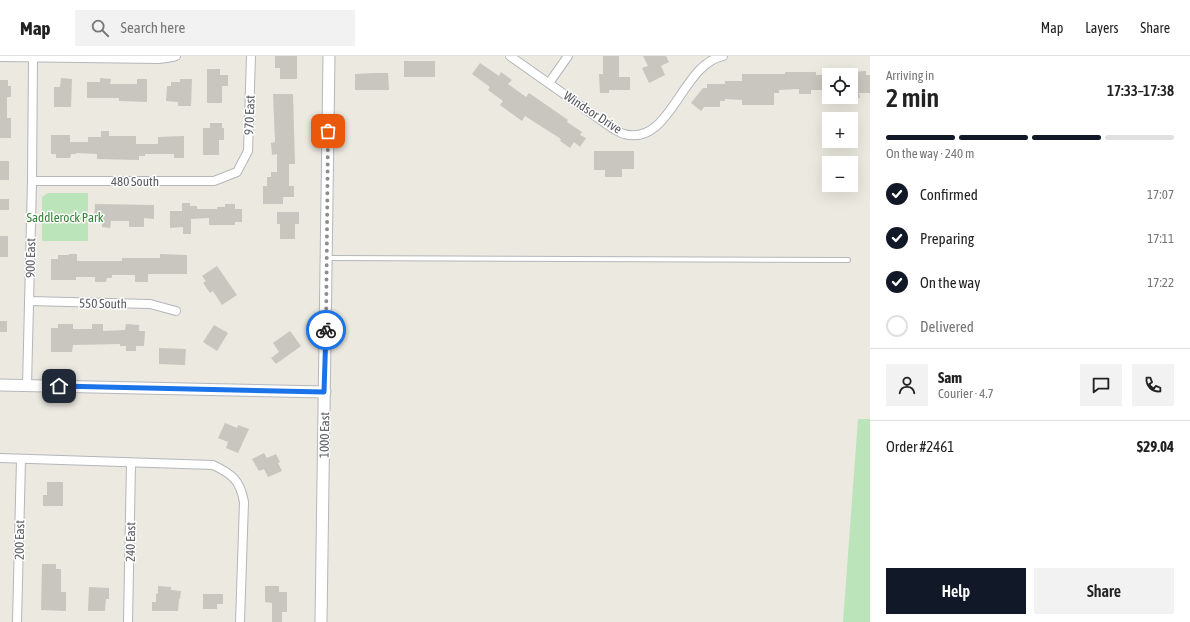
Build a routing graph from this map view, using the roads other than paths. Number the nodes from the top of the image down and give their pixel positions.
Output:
1 (176, 56) edge
2 (251, 56) edge
3 (329, 56) edge
4 (510, 56) edge
5 (568, 56) edge
6 (723, 56) edge
7 (84, 57) edge
8 (0, 58) edge
9 (33, 58) junction
10 (549, 83) junction
11 (237, 172) joint
12 (32, 181) junction
13 (327, 258) junction
14 (848, 260) dead end
15 (29, 301) junction
16 (176, 311) dead end
17 (0, 385) edge
18 (27, 386) junction
19 (324, 392) junction
20 (0, 458) edge
21 (21, 459) junction
22 (132, 463) junction
23 (18, 622) edge
24 (128, 622) edge
25 (240, 622) edge
26 (321, 622) edge

1 - 7 street
2 - 11 street, 970 East
3 - 13 street, 1000 East
4 - 10 street, Windsor Drive
5 - 10 street
6 - 10 street, Windsor Drive
7 - 9 street
8 - 9 street
9 - 12 street, 900 East
11 - 12 street, 480 South
12 - 15 street, 900 East
13 - 14 lane
13 - 19 street, 1000 East
15 - 16 street, 550 South
15 - 18 street, 900 East
17 - 18 street
18 - 19 street
19 - 26 street, 1000 East
20 - 21 street
21 - 22 street
21 - 23 street, 200 East
22 - 24 street, 240 East
22 - 25 street

